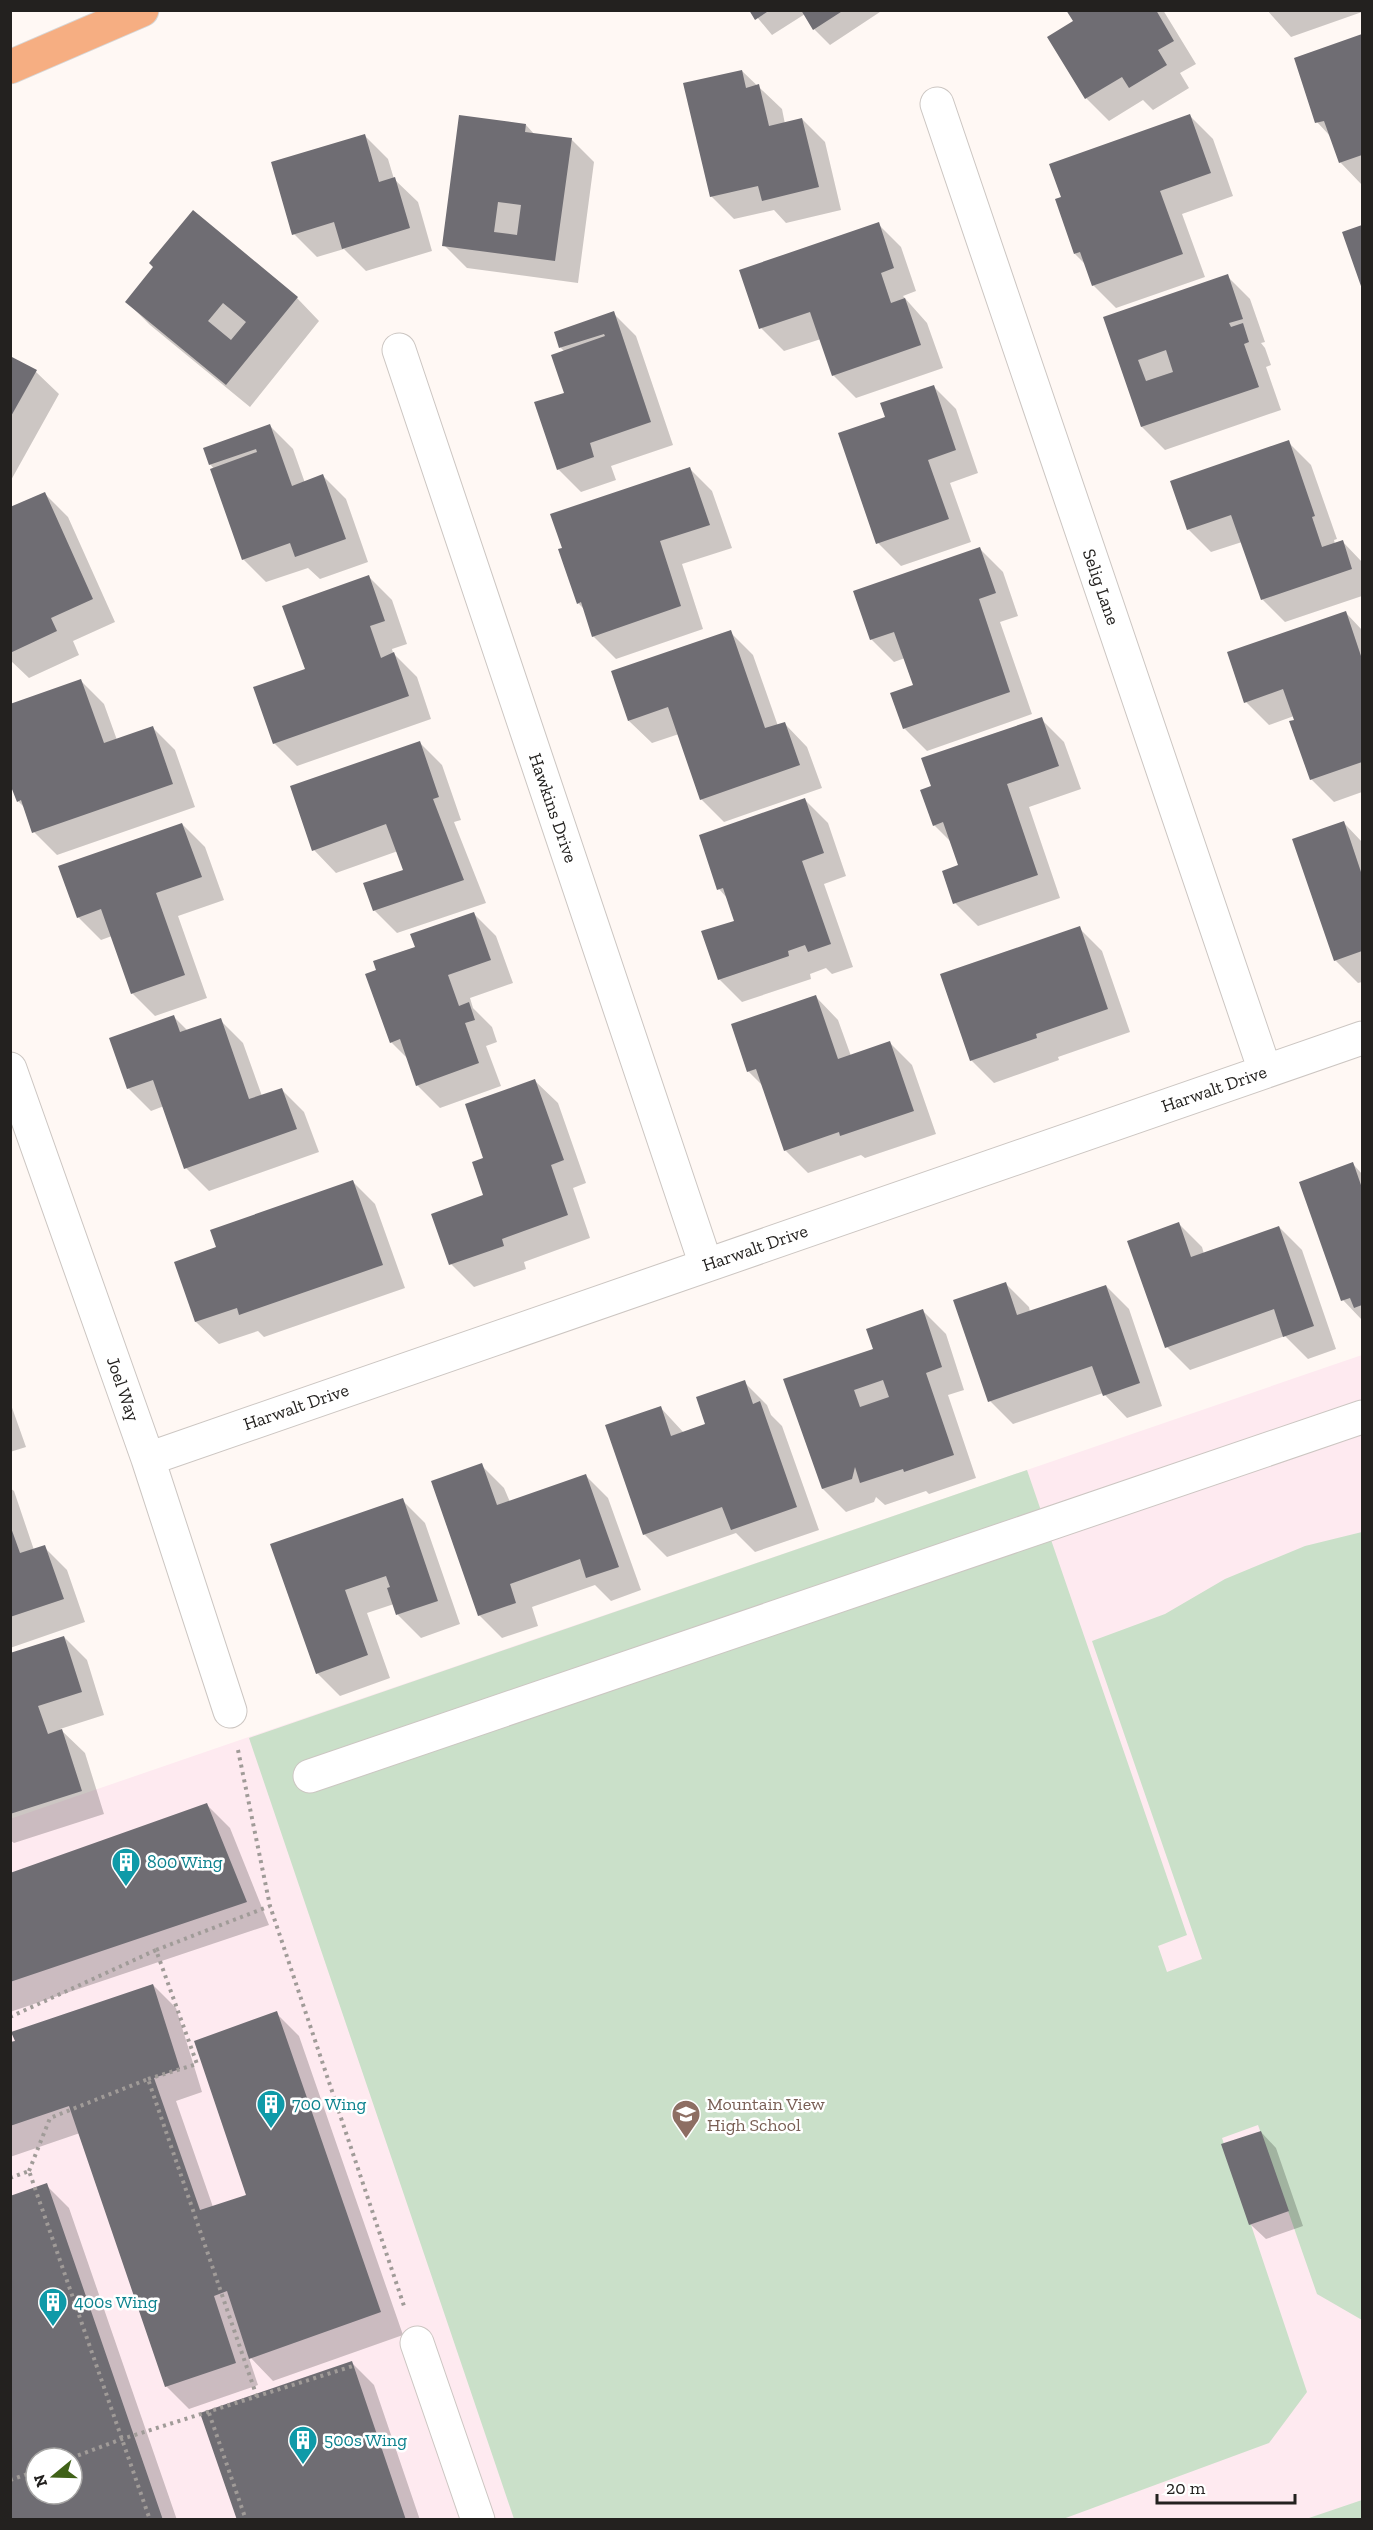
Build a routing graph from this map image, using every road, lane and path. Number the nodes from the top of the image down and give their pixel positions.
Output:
1 (142, 10) edge
2 (10, 67) edge
3 (937, 104) dead end
4 (399, 350) dead end
5 (1362, 1038) edge
6 (10, 1069) edge
7 (1265, 1071) junction
8 (706, 1265) junction
9 (1362, 1417) edge
10 (148, 1459) junction
11 (230, 1711) joint
12 (310, 1776) dead end
13 (270, 1906) junction
14 (156, 1950) junction
15 (10, 2017) edge
16 (148, 2079) junction
17 (29, 2171) junction
18 (10, 2178) edge
19 (417, 2343) joint
20 (356, 2365) dead end
21 (257, 2397) junction
22 (209, 2413) junction
23 (122, 2439) junction
24 (84, 2453) edge
25 (150, 2520) edge
26 (246, 2520) edge
27 (478, 2520) edge

1 - 2 highway
3 - 7 street, Selig Lane
4 - 8 street, Hawkins Drive
5 - 7 street, Harwalt Drive
6 - 10 street, Joel Way
7 - 8 street, Harwalt Drive
8 - 10 street, Harwalt Drive
9 - 12 street
10 - 11 street, Joel Way
11 - 13 path
13 - 14 path
13 - 19 path
14 - 15 path
14 - 16 path
16 - 17 path
16 - 21 path
17 - 18 path
17 - 23 path
19 - 27 street
20 - 21 path
21 - 22 path
22 - 23 path
22 - 26 path
23 - 24 path
23 - 25 path

